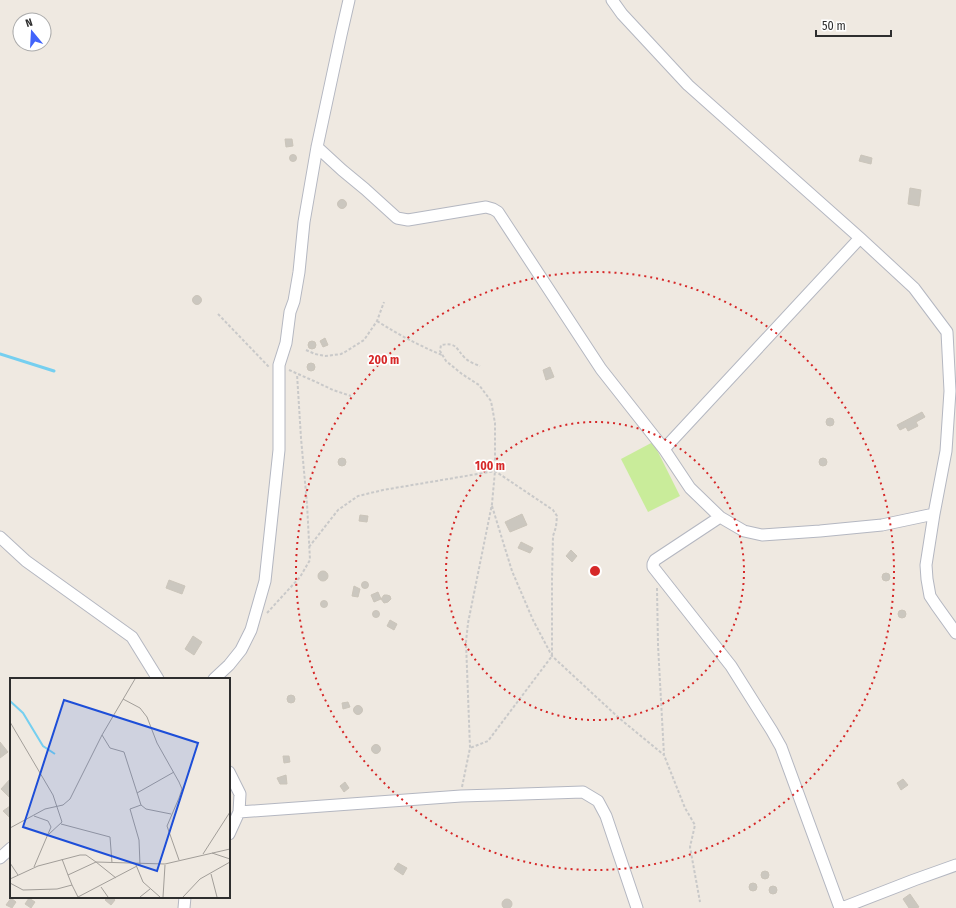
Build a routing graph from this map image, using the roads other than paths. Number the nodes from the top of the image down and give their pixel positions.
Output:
1 (350, 0) edge
2 (612, 0) edge
3 (317, 147) junction
4 (860, 238) junction
5 (664, 449) junction
6 (934, 514) junction
7 (720, 517) junction
8 (0, 537) edge
9 (956, 633) edge
10 (157, 678) edge
11 (215, 678) edge
12 (230, 774) edge
13 (239, 812) junction
14 (230, 832) edge
15 (10, 849) edge
16 (0, 858) edge
17 (956, 865) edge
18 (185, 898) edge
19 (184, 908) edge
20 (637, 908) edge
21 (841, 908) edge

1 - 3 street
2 - 4 street
3 - 5 street
3 - 11 street
4 - 5 street
4 - 6 street
5 - 7 street
6 - 7 street
6 - 9 street
7 - 21 street
8 - 10 street
12 - 13 street
13 - 14 street
13 - 20 street
15 - 16 street
17 - 21 street
18 - 19 street

